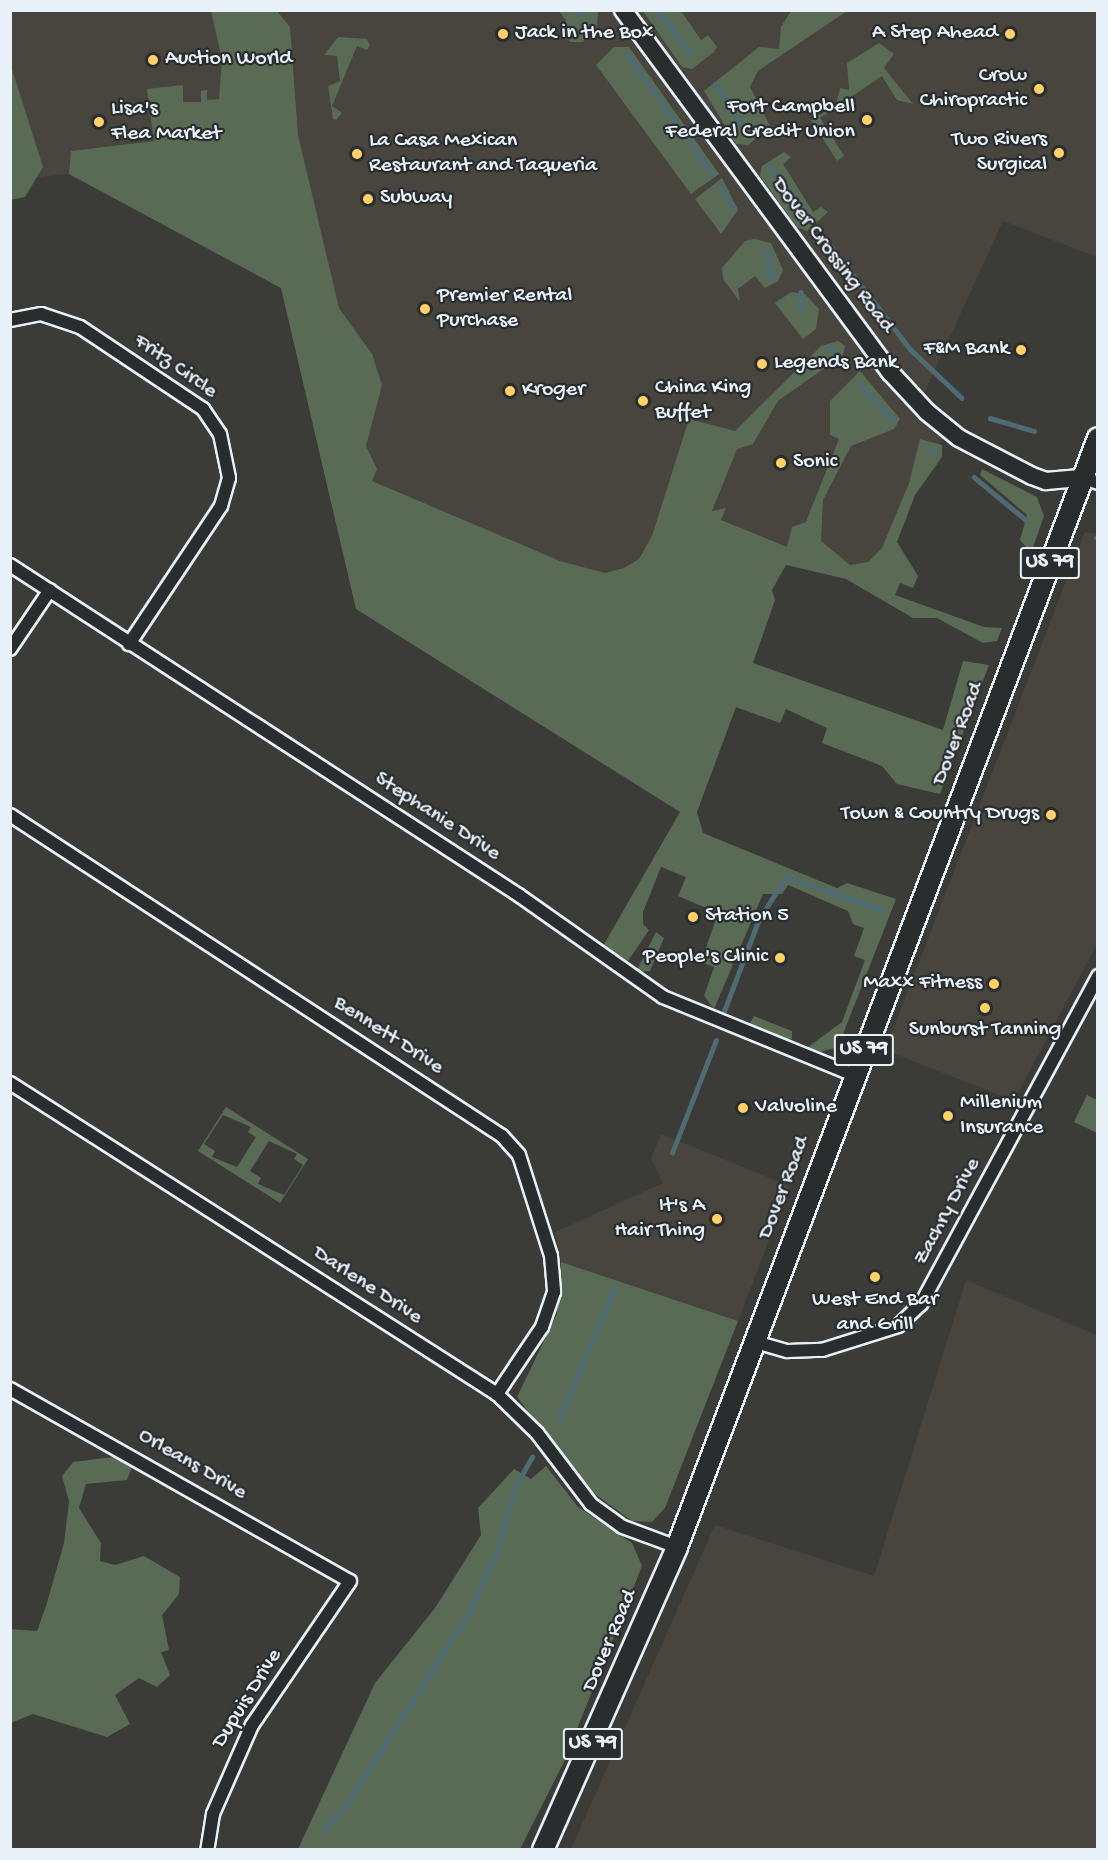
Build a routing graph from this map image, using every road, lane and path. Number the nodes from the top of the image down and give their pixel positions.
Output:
1 (623, 10) edge
2 (10, 320) edge
3 (1098, 438) edge
4 (1090, 481) edge
5 (10, 565) edge
6 (50, 590) junction
7 (129, 644) junction
8 (10, 649) edge
9 (10, 815) edge
10 (1098, 976) edge
11 (854, 1075) junction
12 (10, 1083) edge
13 (752, 1341) junction
14 (10, 1389) edge
15 (497, 1394) junction
16 (677, 1547) junction
17 (350, 1581) joint
18 (207, 1850) edge
19 (543, 1850) edge

1 - 4 main road, Dover Crossing Road
2 - 7 street, Fritz Circle
3 - 4 main road, Dover Road / US 79
4 - 11 main road, Dover Road / US 79
5 - 6 street, Stephanie Drive
6 - 7 street, Stephanie Drive
6 - 8 street
7 - 11 street, Stephanie Drive
9 - 15 street, Bennett Drive
10 - 13 street, Zachry Drive
11 - 13 main road, Dover Road / US 79
12 - 15 street, Darlene Drive
13 - 16 main road, Dover Road / US 79
14 - 17 street, Orleans Drive
15 - 16 street, Darlene Drive
16 - 19 main road, Dover Road / US 79
17 - 18 street, Dupuis Drive

